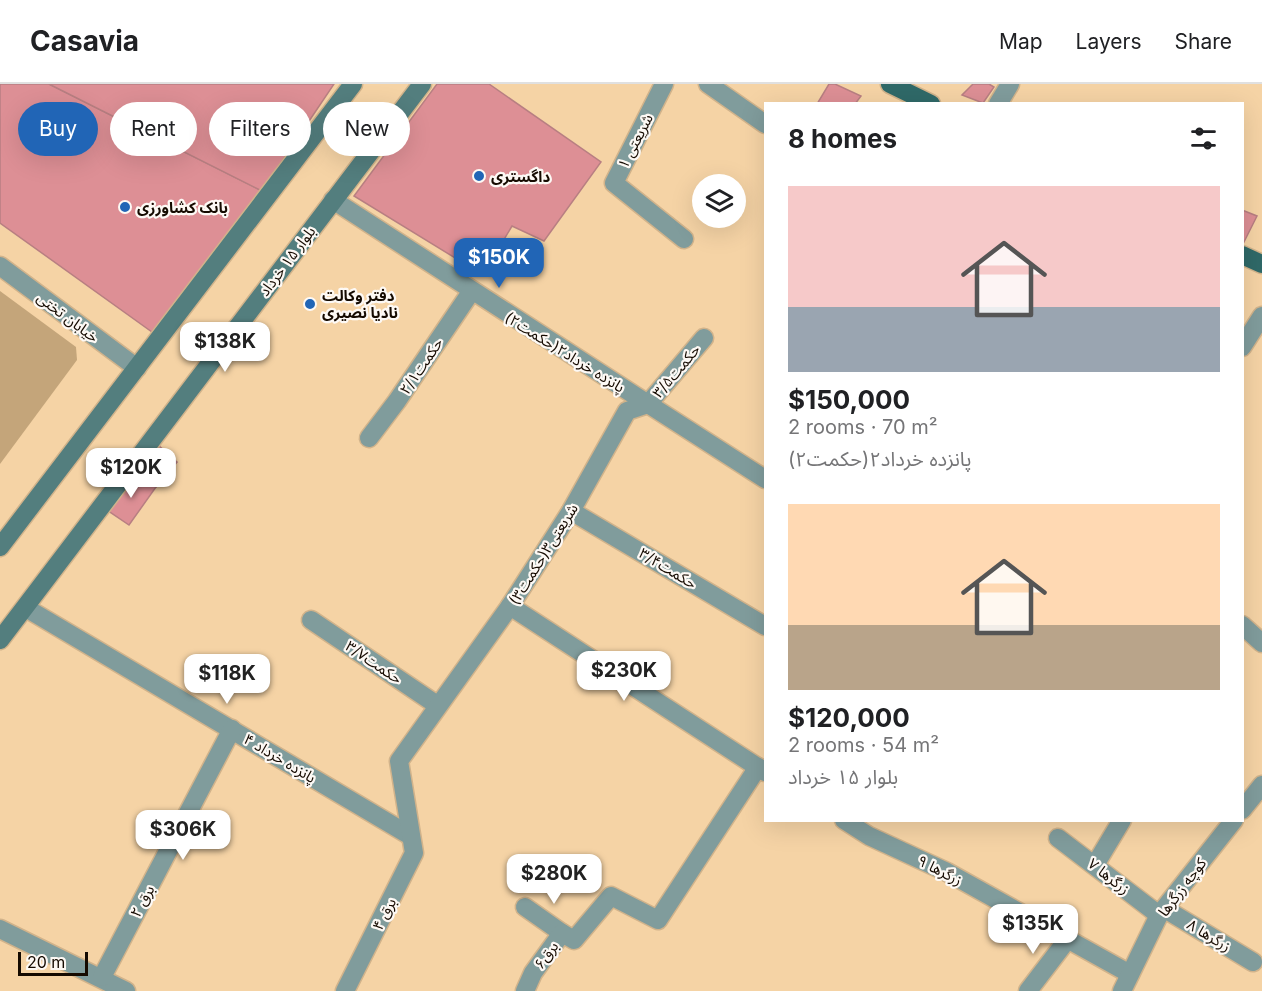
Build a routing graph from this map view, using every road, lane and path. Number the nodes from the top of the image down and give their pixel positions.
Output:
1 (353, 84) edge
2 (422, 84) edge
3 (664, 84) edge
4 (708, 84) edge
5 (890, 84) edge
6 (1010, 84) edge
7 (927, 102) edge
8 (999, 102) edge
9 (764, 123) edge
10 (333, 200) junction
11 (684, 239) dead end
12 (1244, 256) edge
13 (1262, 264) edge
14 (0, 266) edge
15 (471, 292) junction
16 (1262, 316) edge
17 (704, 338) dead end
18 (1244, 344) edge
19 (137, 368) junction
20 (648, 404) junction
21 (369, 438) dead end
22 (764, 478) edge
23 (571, 511) junction
24 (0, 547) edge
25 (510, 606) junction
26 (26, 608) junction
27 (311, 620) dead end
28 (764, 625) edge
29 (1244, 627) edge
30 (0, 640) edge
31 (1262, 643) edge
32 (437, 705) junction
33 (232, 729) junction
34 (761, 770) edge
35 (1253, 787) edge
36 (1244, 806) edge
37 (847, 822) edge
38 (1121, 822) edge
39 (1232, 822) edge
40 (409, 835) junction
41 (1058, 838) dead end
42 (1095, 865) junction
43 (525, 907) dead end
44 (1162, 912) junction
45 (0, 929) edge
46 (561, 933) junction
47 (1067, 940) junction
48 (1253, 962) dead end
49 (1130, 974) junction
50 (102, 977) junction
51 (126, 991) edge
52 (345, 991) edge
53 (525, 991) edge
54 (1028, 991) edge
55 (1122, 991) edge

1 - 19 main road
2 - 10 main road, بلوار ۱۵ خرداد
3 - 11 street, شریعتی ۱
4 - 9 street
5 - 7 main road
6 - 8 street
10 - 15 street, پانزده خرداد۲(حکمت۲)
10 - 26 main road, بلوار ۱۵ خرداد
12 - 13 main road
14 - 19 street, خیابان تختی
15 - 20 street, پانزده خرداد۲(حکمت۲)
15 - 21 street, حکمت۲/۱
16 - 18 street
17 - 20 street, حکمت۳/۵
19 - 24 main road
20 - 22 street
20 - 23 street, شریعتی۳(حکمت۳)
23 - 25 street, شریعتی۳(حکمت۳)
23 - 28 street, حکمت۳/۴
25 - 32 street, شریعتی۳(حکمت۳)
25 - 34 street
26 - 30 main road, بلوار ۱۵ خرداد
26 - 33 street, پانزده خرداد ۴
27 - 32 street, حکمت۳/۷
29 - 31 street
32 - 40 street, شریعتی۳(حکمت۳)
33 - 40 street, پانزده خرداد ۴
33 - 50 street, برق ۲
34 - 46 street, برق۶
35 - 36 street
37 - 47 street, زرگرها ۹
38 - 42 street
39 - 44 street, کوچه زرگرها
40 - 52 street, برق ۴
41 - 42 street, زرگرها ۷
42 - 44 street, زرگرها ۷
43 - 46 street
44 - 48 street, زرگرها ۸
44 - 49 street, کوچه زرگرها
45 - 50 street
46 - 53 street, برق۶
47 - 49 street, زرگرها ۹
47 - 54 street
49 - 55 street, کوچه زرگرها
50 - 51 street

